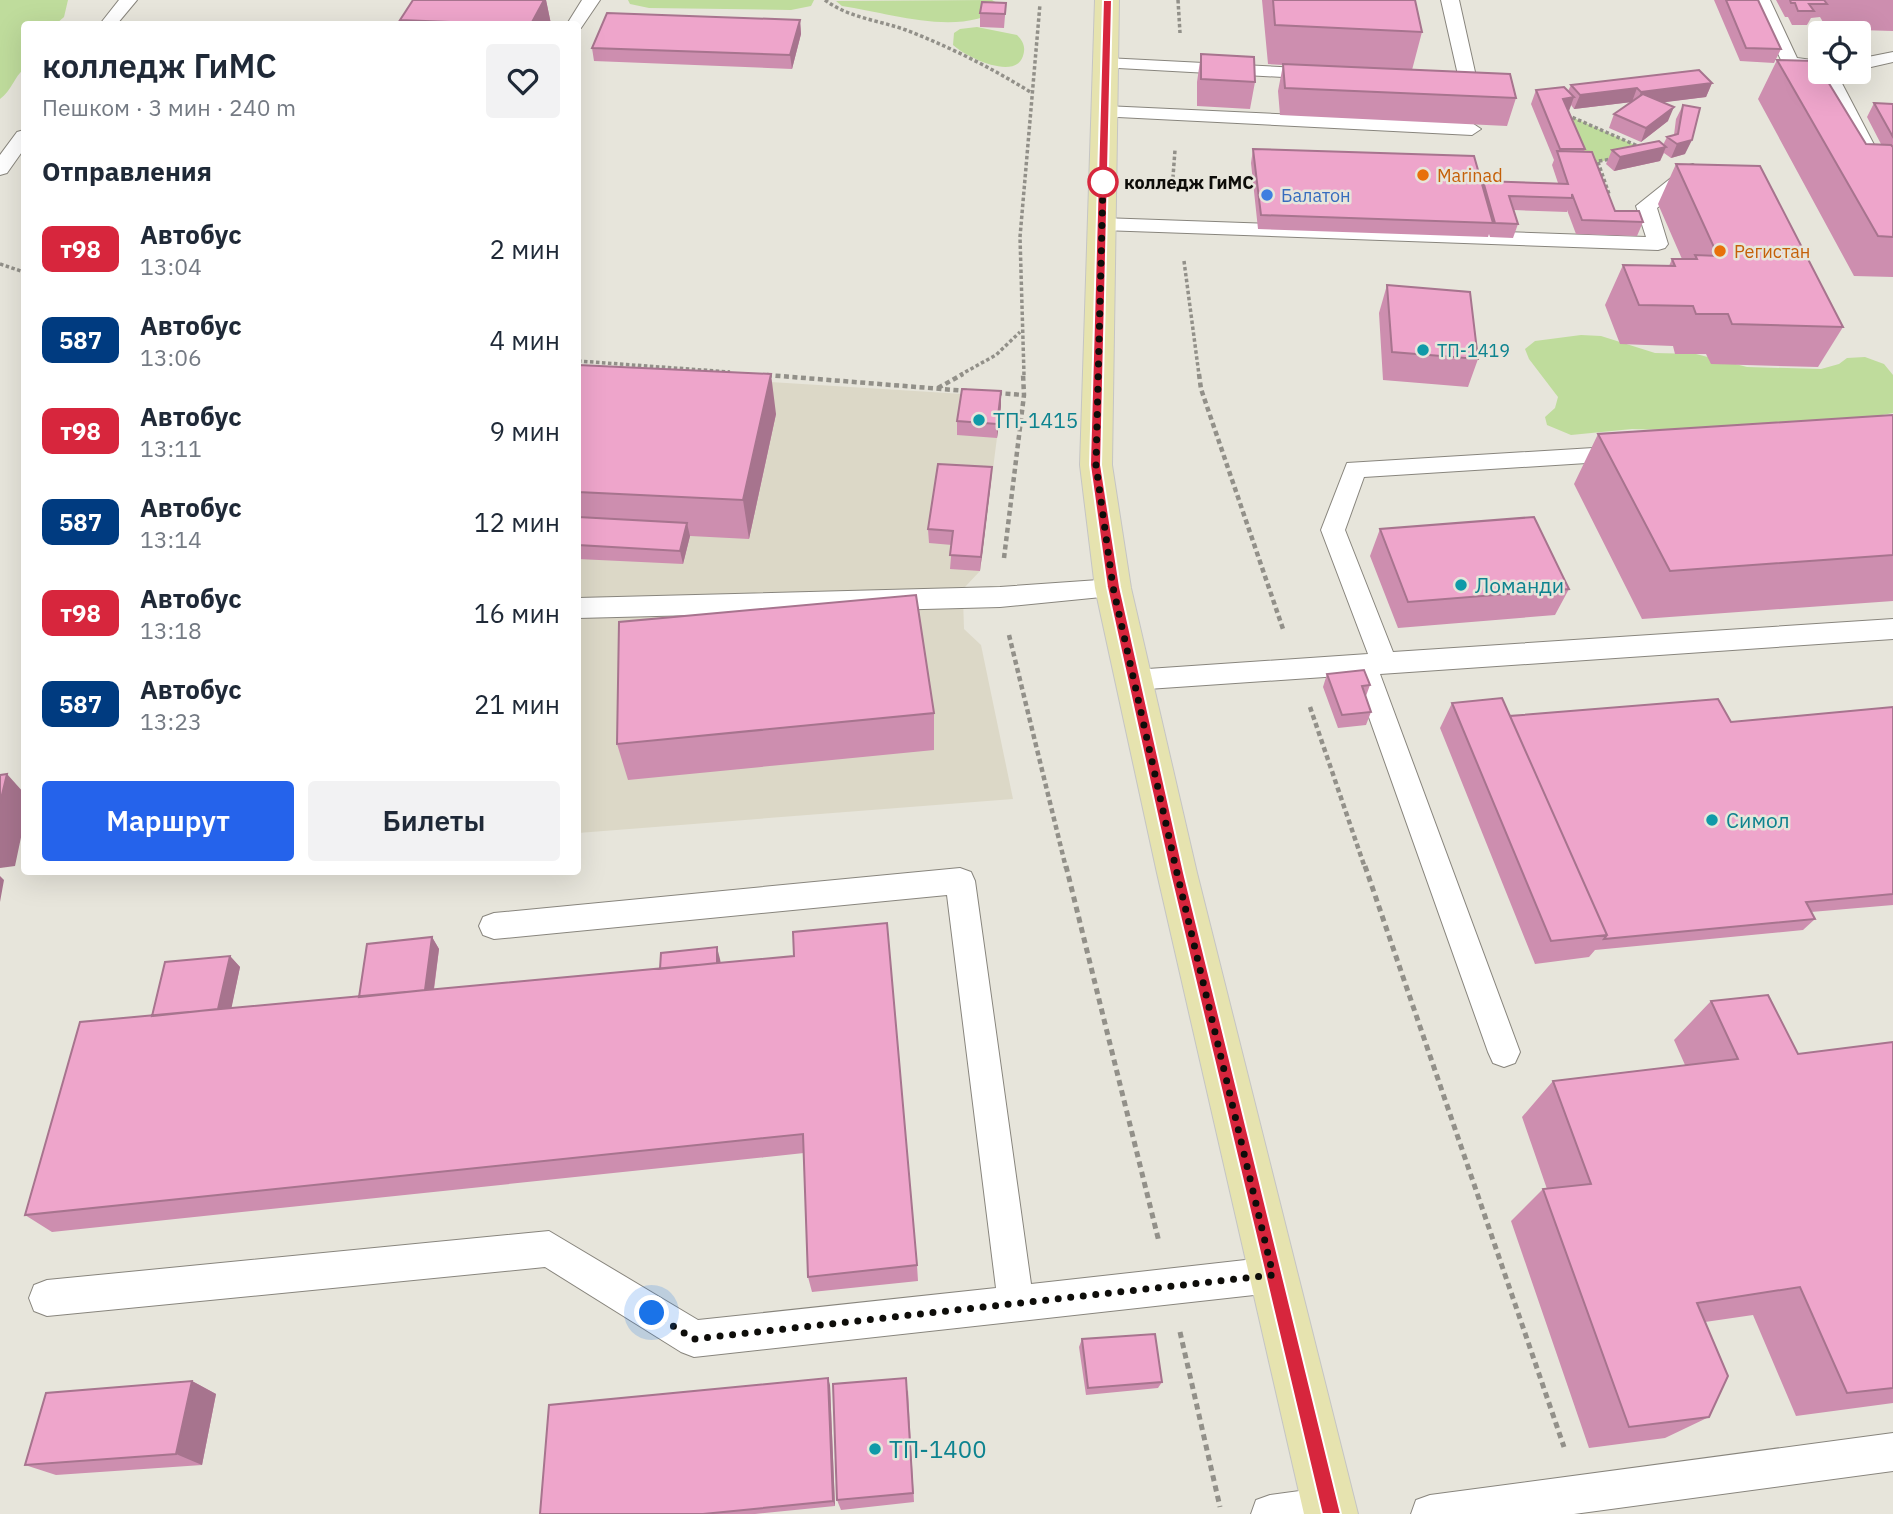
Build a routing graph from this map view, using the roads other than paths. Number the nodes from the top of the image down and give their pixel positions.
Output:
1 (128, 0) edge
2 (592, 0) edge
3 (1107, 0) edge
4 (1450, 0) edge
5 (1761, 0) edge
6 (110, 21) edge
7 (577, 21) edge
8 (1893, 57) edge
9 (1871, 62) edge
10 (1106, 63) junction
11 (1808, 64) edge
12 (1343, 75) edge
13 (1426, 79) edge
14 (1833, 84) edge
15 (1105, 112) junction
16 (1472, 129) dead end
17 (21, 140) edge
18 (0, 169) edge
19 (1719, 172) edge
20 (1893, 197) edge
21 (1102, 224) junction
22 (1645, 453) edge
23 (1113, 587) junction
24 (581, 608) edge
25 (1893, 629) edge
26 (1373, 663) junction
27 (1133, 680) junction
28 (494, 926) dead end
29 (1504, 1052) dead end
30 (1273, 1275) junction
31 (47, 1297) dead end
32 (1016, 1303) junction
33 (1893, 1452) edge
34 (1330, 1510) edge
35 (1270, 1514) edge
36 (1430, 1514) edge

1 - 6 lane
2 - 7 lane
3 - 10 main road
4 - 13 lane
5 - 11 lane
8 - 9 lane
10 - 12 lane
10 - 15 main road
14 - 20 lane
15 - 16 lane
15 - 21 main road
17 - 18 lane
19 - 21 lane
21 - 23 main road
22 - 26 lane
23 - 24 lane
23 - 27 main road
25 - 26 lane
26 - 27 lane
26 - 29 lane
27 - 30 main road
28 - 32 lane
30 - 32 lane
30 - 34 main road
31 - 32 lane
33 - 36 lane
34 - 35 lane

